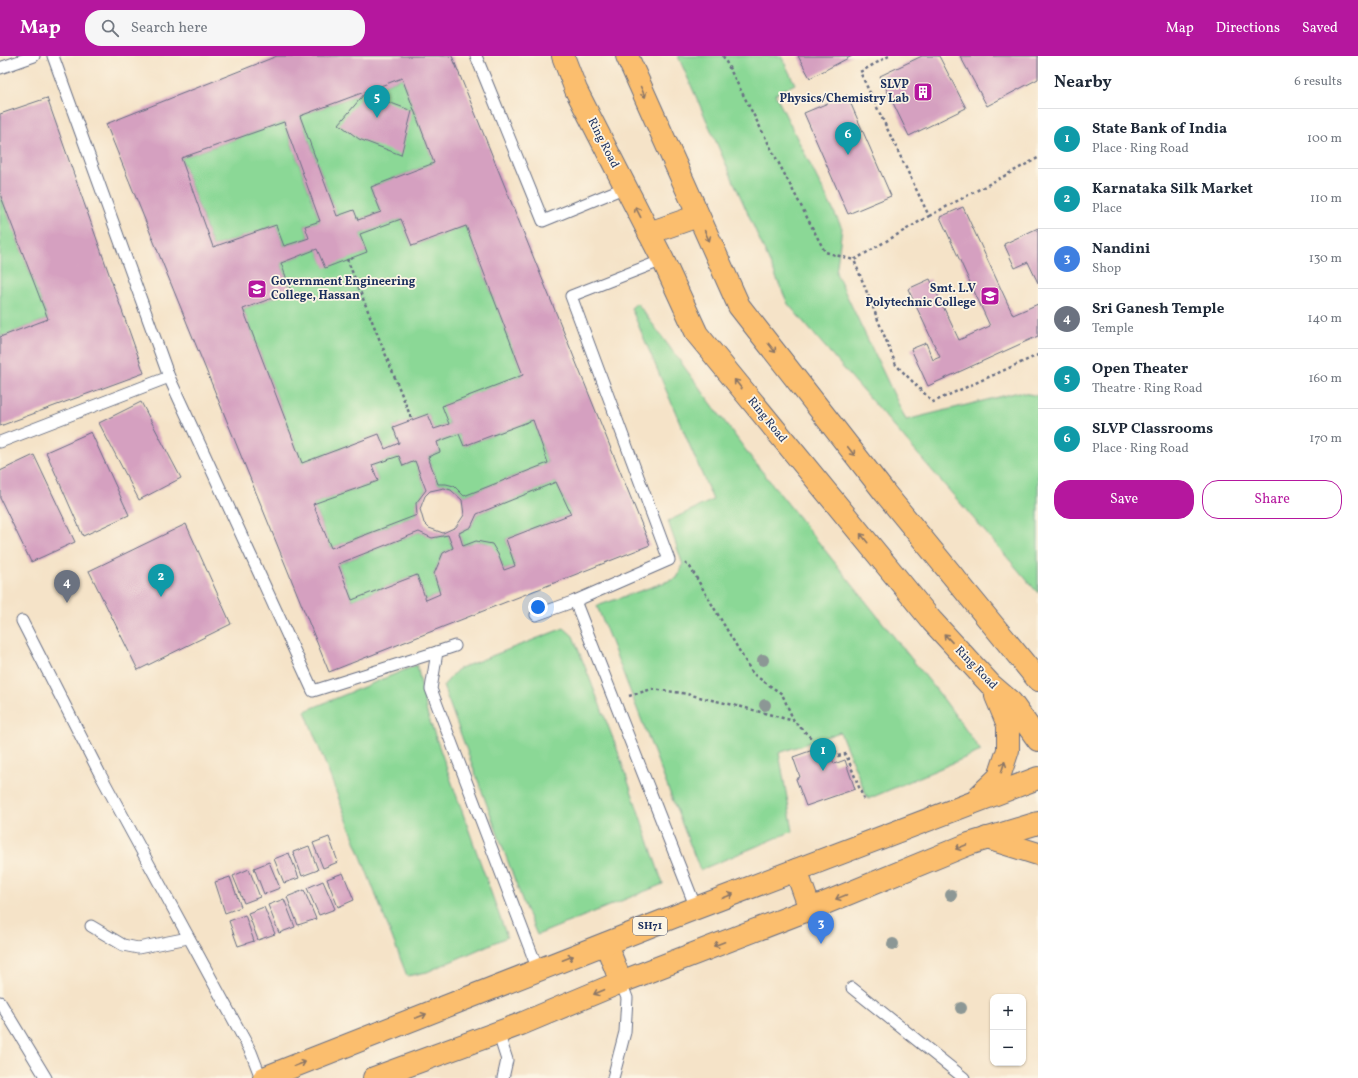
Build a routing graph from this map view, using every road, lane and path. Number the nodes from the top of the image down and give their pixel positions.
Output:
1 (34, 56) edge
2 (53, 56) edge
3 (476, 56) edge
4 (563, 56) edge
5 (627, 56) edge
6 (723, 56) edge
7 (889, 56) edge
8 (0, 68) edge
9 (1038, 158) edge
10 (626, 187) junction
11 (698, 216) junction
12 (929, 216) junction
13 (649, 233) junction
14 (347, 259) dead end
15 (663, 260) junction
16 (854, 260) junction
17 (1038, 356) edge
18 (169, 377) junction
19 (412, 420) dead end
20 (0, 442) edge
21 (669, 560) junction
22 (575, 601) junction
23 (536, 615) dead end
24 (22, 621) dead end
25 (455, 646) dead end
26 (437, 652) junction
27 (1034, 673) edge
28 (990, 684) junction
29 (614, 701) junction
30 (794, 721) junction
31 (1038, 740) edge
32 (1038, 778) edge
33 (864, 800) dead end
34 (968, 806) junction
35 (1038, 823) edge
36 (986, 838) junction
37 (1038, 854) edge
38 (796, 870) junction
39 (696, 908) junction
40 (810, 909) junction
41 (91, 926) dead end
42 (188, 938) junction
43 (606, 944) junction
44 (538, 970) junction
45 (621, 982) junction
46 (852, 988) dead end
47 (0, 1002) edge
48 (498, 1032) junction
49 (401, 1073) edge
50 (46, 1078) edge
51 (261, 1078) edge
52 (264, 1078) edge
53 (374, 1078) edge
54 (503, 1078) edge
55 (613, 1078) edge
56 (964, 1078) edge

1 - 8 lane
2 - 18 lane
3 - 10 lane
4 - 10 main road, Ring Road
5 -> 11 main road
6 - 16 path
7 - 12 path
9 - 12 path
13 -> 10 main road, Ring Road
11 - 13 main road
11 -> 27 main road
12 - 16 path
13 - 15 main road, Ring Road
14 - 19 path
15 - 21 lane
28 -> 15 main road, Ring Road
16 - 17 path
18 - 20 lane
18 - 26 lane
21 - 22 lane
21 - 30 path
22 - 23 lane
22 - 29 lane
24 - 42 lane
25 - 26 lane
26 - 44 lane
28 - 31 main road, Ring Road
34 -> 28 main road
29 - 30 path
29 - 39 lane
30 - 33 path
32 - 34 main road, SH71
34 - 38 main road, SH71
35 - 36 main road
36 - 37 main road
36 -> 40 main road
39 -> 38 main road, SH71
38 - 40 main road
39 - 43 main road, SH71
40 -> 45 main road
41 - 42 lane
42 - 51 lane
44 -> 43 main road, SH71
43 - 45 main road
52 -> 44 main road, SH71
45 -> 48 main road
45 - 55 lane
46 - 56 lane
47 - 50 lane
48 - 49 main road
48 - 54 lane
49 - 53 main road

